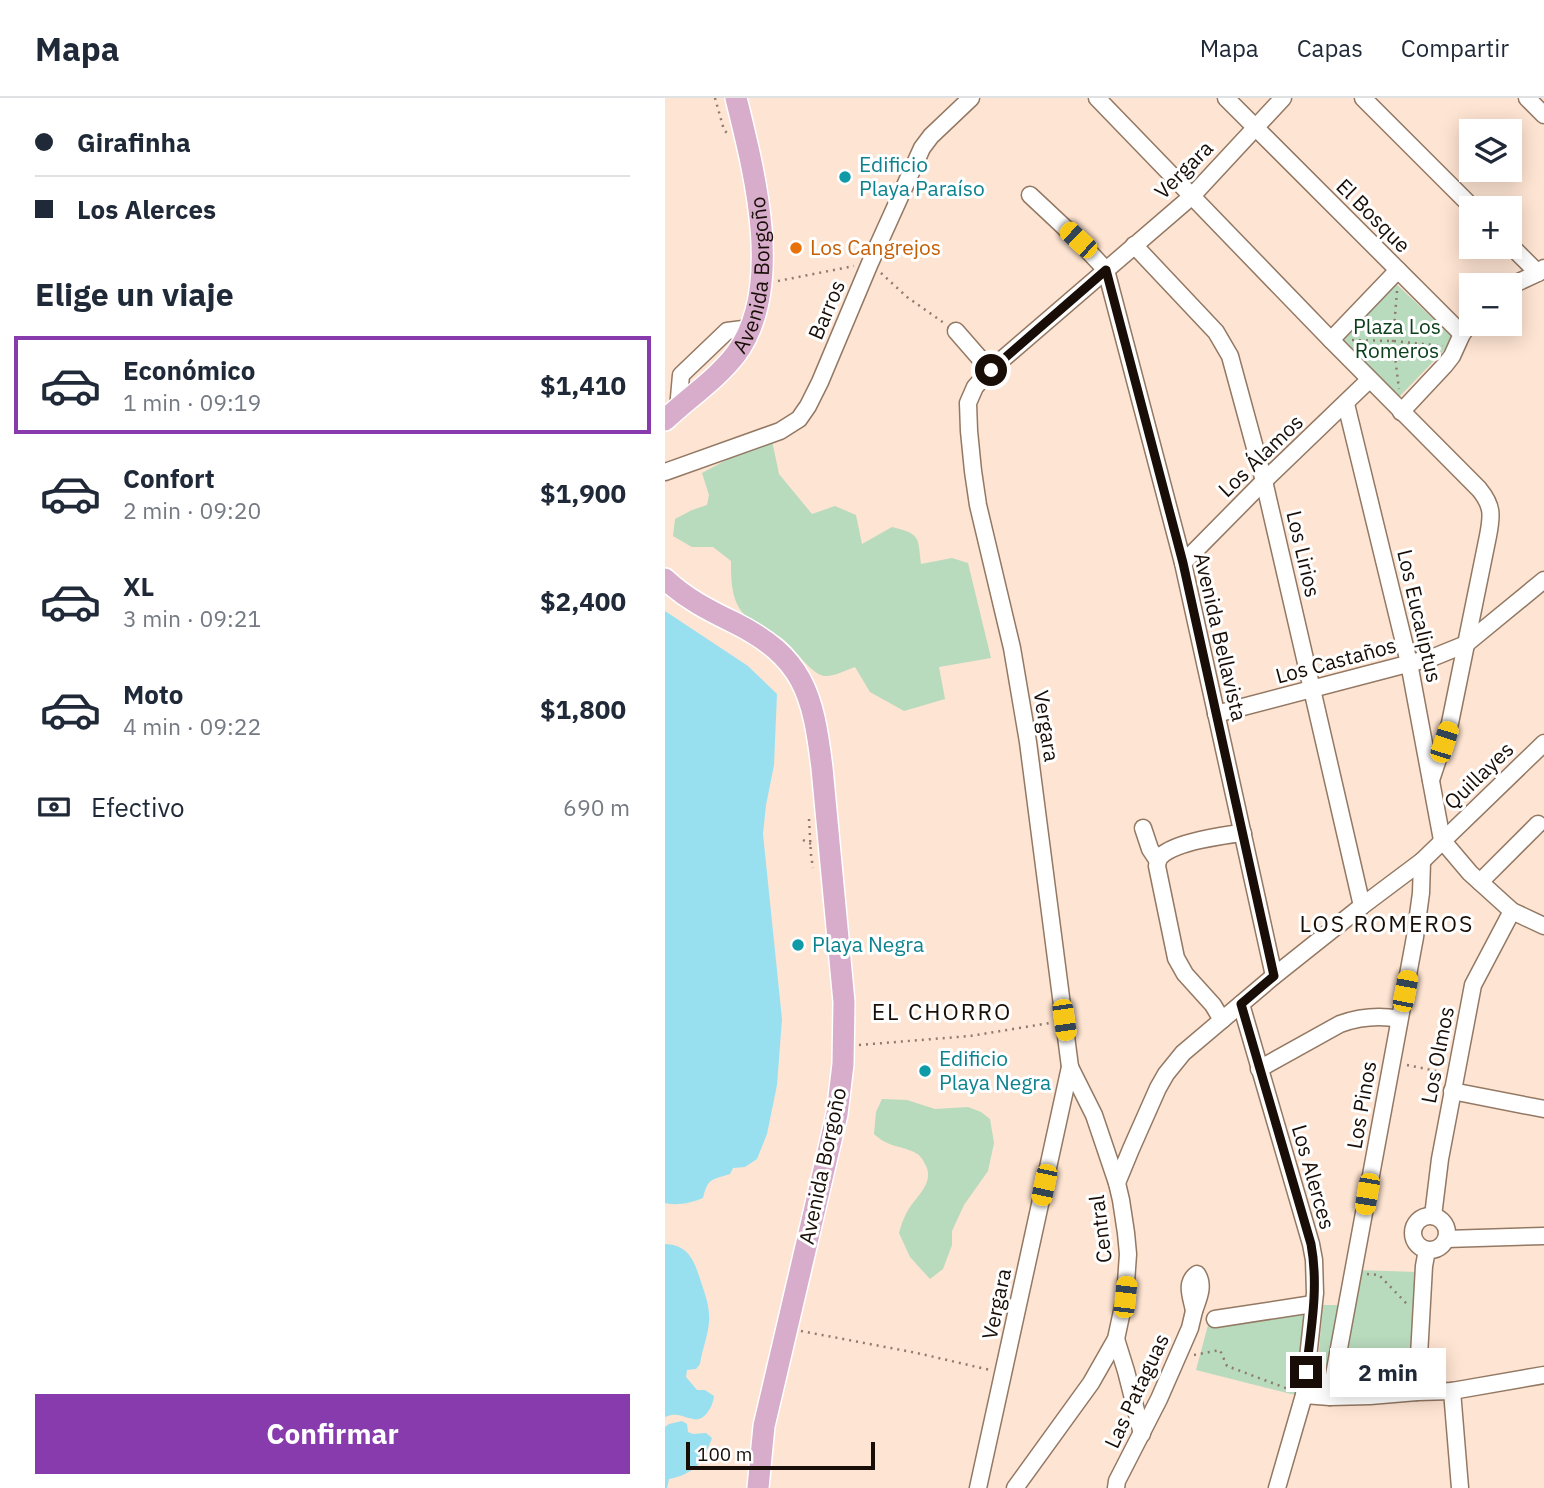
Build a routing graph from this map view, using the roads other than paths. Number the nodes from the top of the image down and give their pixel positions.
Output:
1 (736, 98) edge
2 (971, 98) edge
3 (1097, 98) edge
4 (1226, 98) edge
5 (1283, 98) edge
6 (1363, 98) edge
7 (1527, 98) edge
8 (1544, 116) edge
9 (1255, 128) junction
10 (1030, 195) dead end
11 (1461, 196) edge
12 (1191, 197) junction
13 (1134, 245) junction
14 (1522, 255) edge
15 (1106, 270) junction
16 (1398, 270) junction
17 (1541, 270) edge
18 (1522, 280) edge
19 (1459, 330) edge
20 (956, 331) road end
21 (1462, 336) edge
22 (1331, 340) junction
23 (991, 370) junction
24 (1369, 380) junction
25 (1346, 404) junction
26 (1401, 412) junction
27 (671, 414) edge
28 (665, 472) edge
29 (1265, 481) junction
30 (1183, 563) junction
31 (665, 579) edge
32 (1544, 580) edge
33 (1466, 644) junction
34 (1409, 663) junction
35 (1312, 688) junction
36 (1216, 714) junction
37 (1540, 752) edge
38 (1431, 780) junction
39 (1538, 824) dead end
40 (1143, 828) dead end
41 (1243, 833) junction
42 (1442, 840) junction
43 (1158, 861) junction
44 (1422, 861) junction
45 (1480, 882) junction
46 (1361, 906) junction
47 (1512, 911) junction
48 (1544, 926) edge
49 (1274, 976) junction
50 (1241, 1004) junction
51 (1399, 1018) junction
52 (1222, 1020) junction
53 (1070, 1068) junction
54 (1259, 1069) junction
55 (1453, 1083) junction
56 (1544, 1110) edge
57 (1117, 1183) junction
58 (1433, 1216) junction
59 (1544, 1236) edge
60 (1446, 1239) junction
61 (1427, 1250) junction
62 (1314, 1304) junction
63 (1194, 1311) dead end
64 (1215, 1320) dead end
65 (1116, 1339) junction
66 (1544, 1375) edge
67 (1452, 1391) junction
68 (1417, 1392) junction
69 (1304, 1395) junction
70 (1330, 1397) junction
71 (1142, 1434) junction
72 (758, 1488) edge
73 (978, 1488) edge
74 (1015, 1488) edge
75 (1116, 1488) edge
76 (1277, 1488) edge
77 (1460, 1488) edge

1 - 27 main road, Avenida Borgoño
2 - 28 street, Barros
3 - 12 street
4 - 9 street, El Bosque
5 - 9 street, Vergara
6 - 11 street
7 - 8 street
9 - 12 street, Vergara
9 - 16 street, El Bosque
10 - 15 street
12 - 13 street, Vergara
12 - 22 street
13 - 15 street, Vergara
13 - 29 street, Los Lirios
14 - 17 street
15 - 23 street, Vergara
15 - 30 street, Avenida Bellavista
16 - 19 street, El Bosque
16 - 22 street
17 - 18 street
20 - 23 street
21 - 26 street
22 - 24 street
23 - 53 street, Vergara
24 - 25 street, Los Álamos
24 - 26 street
25 - 29 street, Los Álamos
25 - 34 street, Los Eucaliptus
26 - 33 street
29 - 30 street, Los Álamos
29 - 35 street, Los Lirios
30 - 36 street, Avenida Bellavista
31 - 72 main road, Avenida Borgoño
32 - 33 street
33 - 34 street, Los Castaños
33 - 38 street
34 - 35 street, Los Castaños
34 - 38 street, Los Eucaliptus
35 - 36 street, Los Castaños
35 - 46 street, Los Lirios
36 - 41 street, Avenida Bellavista
37 - 42 street, Quillayes
38 - 42 street, Los Eucaliptus
39 - 45 street
40 - 43 street
41 - 43 street
41 - 49 street, Avenida Bellavista
42 - 44 street, Quillayes
42 - 45 street
43 - 52 street
44 - 46 street, Quillayes
44 - 51 street, Los Pinos
45 - 47 street
46 - 49 street, Quillayes
47 - 48 street
47 - 55 street, Los Olmos
49 - 50 street, Quillayes
50 - 52 street, Quillayes
50 - 54 street, Los Alerces
51 - 54 street
51 - 70 street, Los Pinos
52 - 57 street, Quillayes
53 - 57 street, Central
53 - 73 street, Vergara
54 - 62 street, Los Alerces
55 - 56 street
55 - 58 street, Los Olmos
57 - 65 street, Central
58 - 60 street
58 - 61 street
59 - 60 street
60 - 61 street
61 - 68 street
62 - 64 street
62 - 69 street, Los Alerces
63 - 71 street, Las Pataguas
65 - 71 street
65 - 74 street, Central
66 - 67 street
67 - 68 street
67 - 77 street
68 - 70 street
69 - 70 street
69 - 76 street, Los Alerces
71 - 75 street, Las Pataguas

